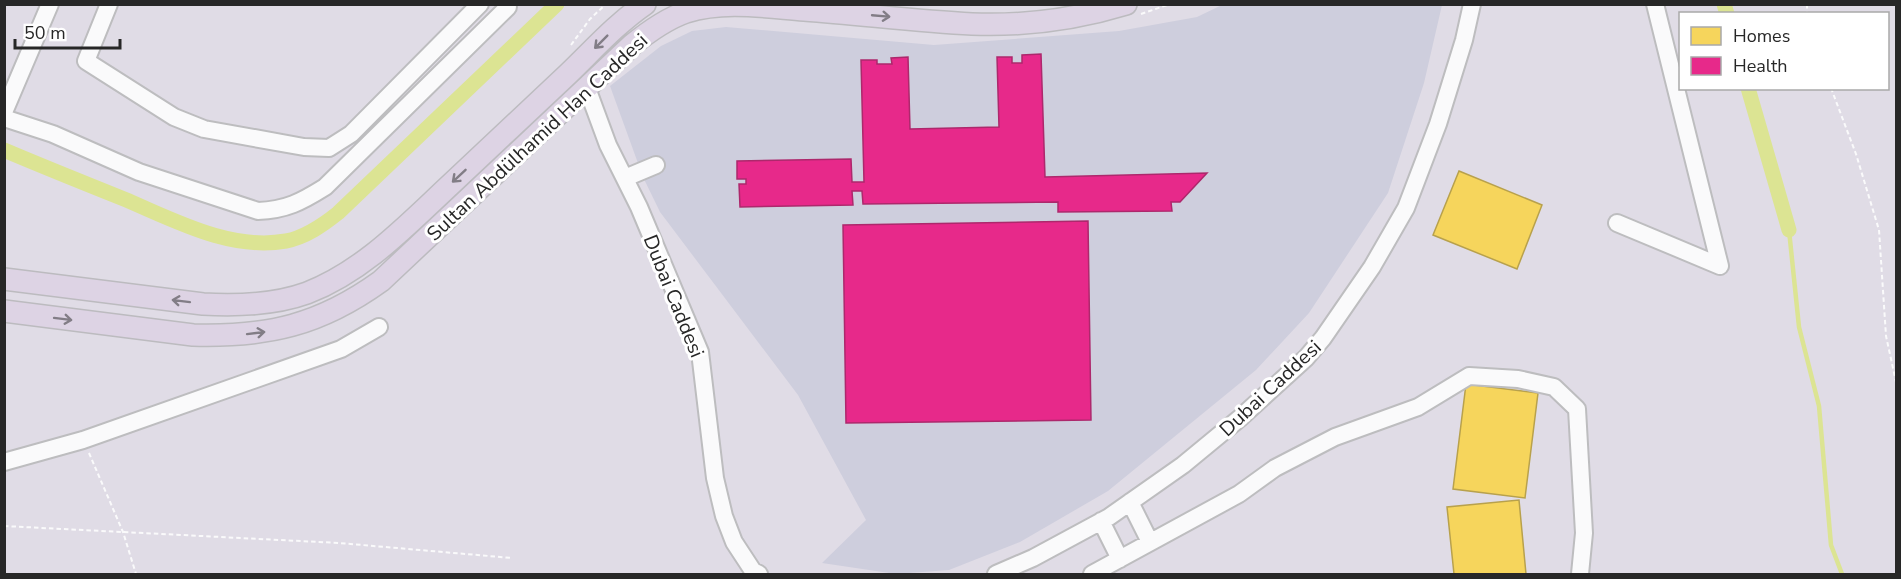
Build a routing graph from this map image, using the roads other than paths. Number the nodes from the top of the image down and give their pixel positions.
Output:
1 (50, 4) edge
2 (109, 4) edge
3 (480, 4) edge
4 (645, 4) edge
5 (1472, 4) edge
6 (1655, 4) edge
7 (508, 7) dead end
8 (1129, 11) edge
9 (587, 88) junction
10 (4, 112) edge
11 (4, 118) edge
12 (657, 165) dead end
13 (625, 178) junction
14 (1617, 223) dead end
15 (4, 279) edge
16 (4, 311) edge
17 (379, 327) dead end
18 (4, 462) edge
19 (1130, 502) junction
20 (1101, 521) junction
21 (1150, 542) junction
22 (1120, 559) junction
23 (759, 574) edge
24 (996, 574) edge
25 (1092, 574) edge
26 (1580, 574) edge

1 - 10 street
2 - 3 street
4 -> 15 main road, Sultan Abdülhamid Han Caddesi
5 - 19 street, Dubai Caddesi
6 - 14 street
7 - 11 street
9 -> 8 main road, Sultan Abdülhamid Han Caddesi
9 - 13 street, Dubai Caddesi
16 -> 9 main road, Sultan Abdülhamid Han Caddesi
12 - 13 street
13 - 23 street, Dubai Caddesi
17 - 18 street
19 - 20 street, Dubai Caddesi
19 - 21 street
20 - 22 street
20 - 24 street, Dubai Caddesi
21 - 22 street
21 - 26 street
22 - 25 street

